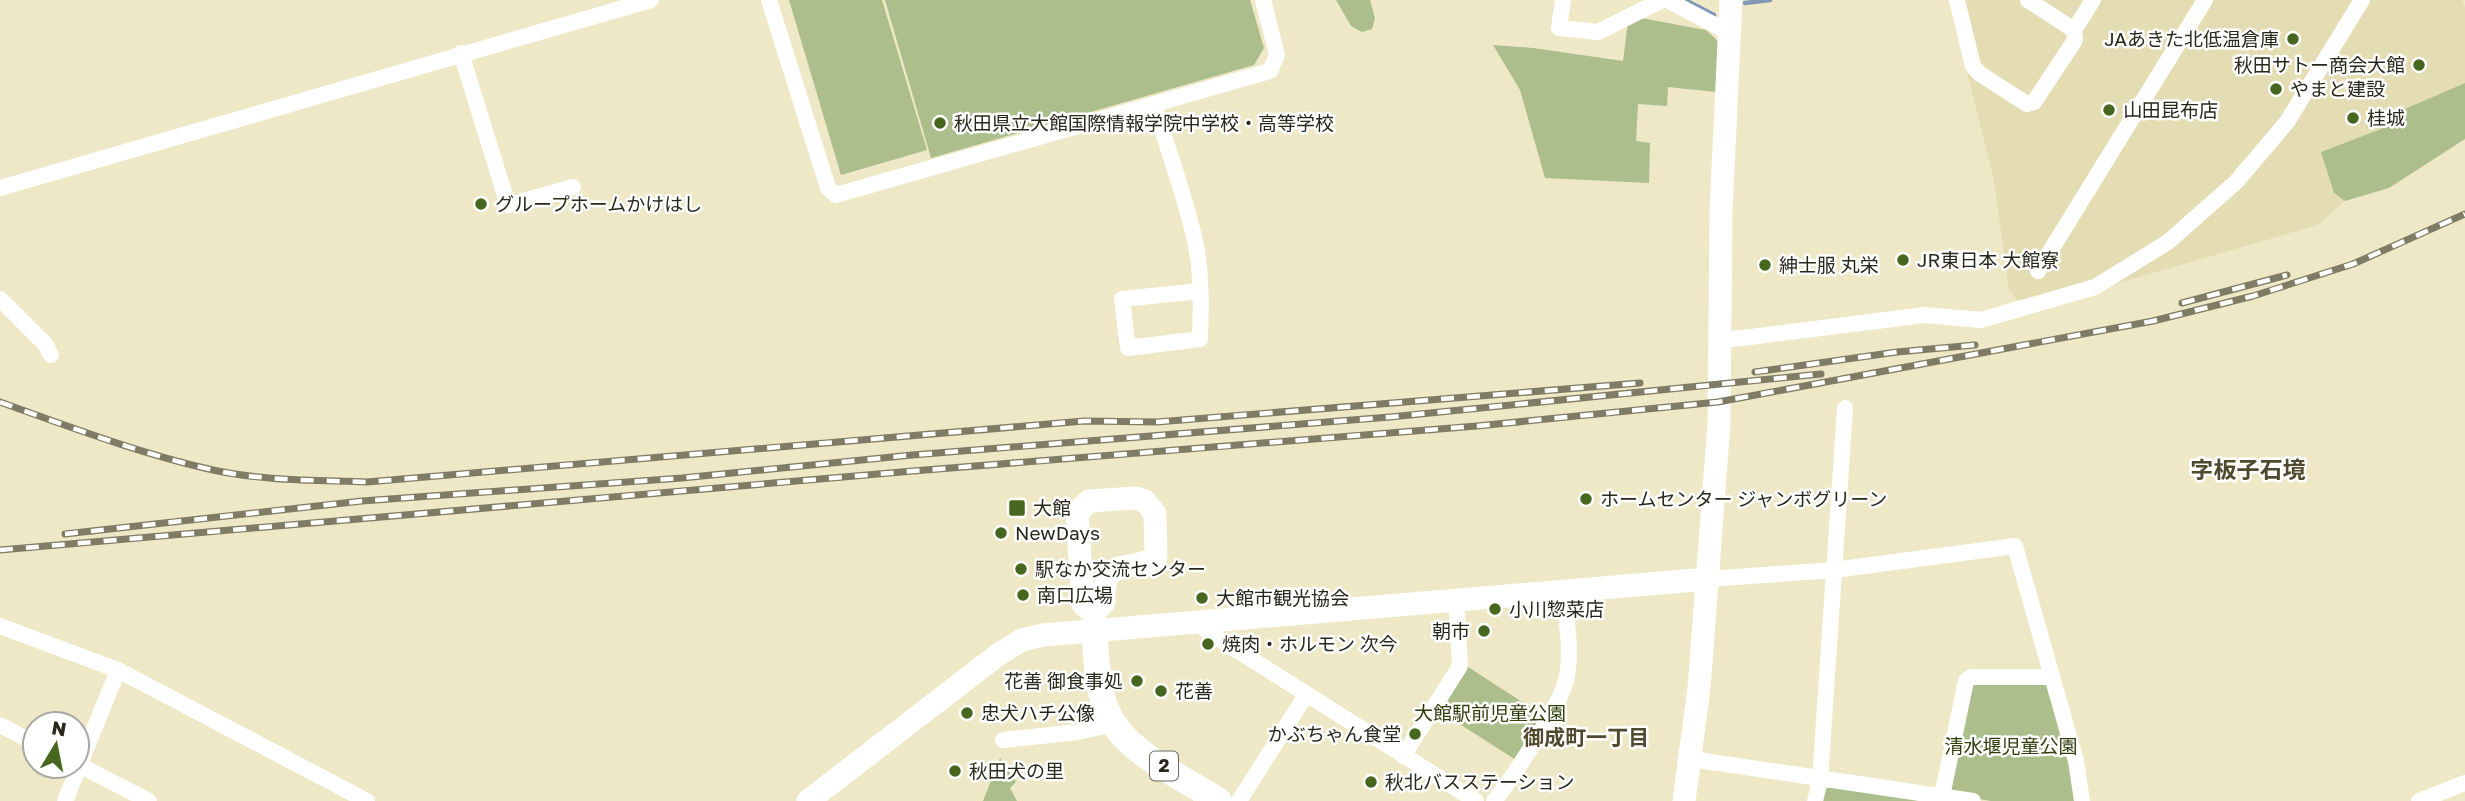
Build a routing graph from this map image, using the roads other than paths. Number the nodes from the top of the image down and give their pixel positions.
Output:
1 (651, 0) edge
2 (769, 0) edge
3 (1263, 0) edge
4 (1563, 0) edge
5 (1665, 0) edge
6 (1731, 0) edge
7 (1957, 0) edge
8 (2028, 0) edge
9 (2093, 0) edge
10 (2205, 0) edge
11 (2362, 0) edge
12 (2074, 30) junction
13 (1730, 33) junction
14 (461, 53) junction
15 (1154, 105) junction
16 (573, 187) dead end
17 (0, 188) edge
18 (2038, 271) dead end
19 (1200, 291) junction
20 (0, 299) edge
21 (1718, 341) junction
22 (51, 355) dead end
23 (1845, 408) dead end
24 (1834, 570) junction
25 (1707, 579) junction
26 (1563, 590) junction
27 (1456, 600) junction
28 (1093, 622) junction
29 (1196, 622) junction
30 (0, 626) edge
31 (118, 670) junction
32 (2051, 677) junction
33 (1306, 695) junction
34 (1114, 724) junction
35 (0, 725) edge
36 (91, 734) edge
37 (21, 736) edge
38 (1003, 740) dead end
39 (1403, 755) junction
40 (1691, 759) junction
41 (91, 772) edge
42 (73, 780) edge
43 (1820, 780) junction
44 (2457, 791) edge
45 (1941, 799) edge
46 (65, 801) edge
47 (149, 801) edge
48 (367, 801) edge
49 (808, 801) edge
50 (1219, 801) edge
51 (1240, 801) edge
52 (1476, 801) edge
53 (1494, 801) edge
54 (1685, 801) edge
55 (1815, 801) edge
56 (1973, 801) edge
57 (2082, 801) edge
58 (2419, 801) edge

1 - 14 street
2 - 15 street
3 - 15 street
4 - 5 street
5 - 13 street
6 - 13 street
7 - 12 street
8 - 12 street
9 - 12 street
10 - 18 street
11 - 21 street
13 - 21 street
14 - 16 street
14 - 17 street
15 - 19 street
19 - 19 street
20 - 22 street
21 - 25 street
23 - 24 street
24 - 25 street
24 - 32 street
24 - 43 street
25 - 26 street
25 - 40 street
26 - 27 street
26 - 53 street
27 - 29 street
27 - 39 street
28 - 28 street
28 - 29 street
28 - 34 main road, 2
28 - 49 street
29 - 33 street
30 - 31 street
31 - 36 street
31 - 48 street
32 - 45 street
32 - 57 street
33 - 39 street
33 - 51 street
34 - 38 street
34 - 50 main road, 2
35 - 37 street
39 - 52 street
40 - 43 street
40 - 54 street
41 - 47 street
42 - 46 street
43 - 45 street
43 - 55 street
44 - 58 street
45 - 56 street

